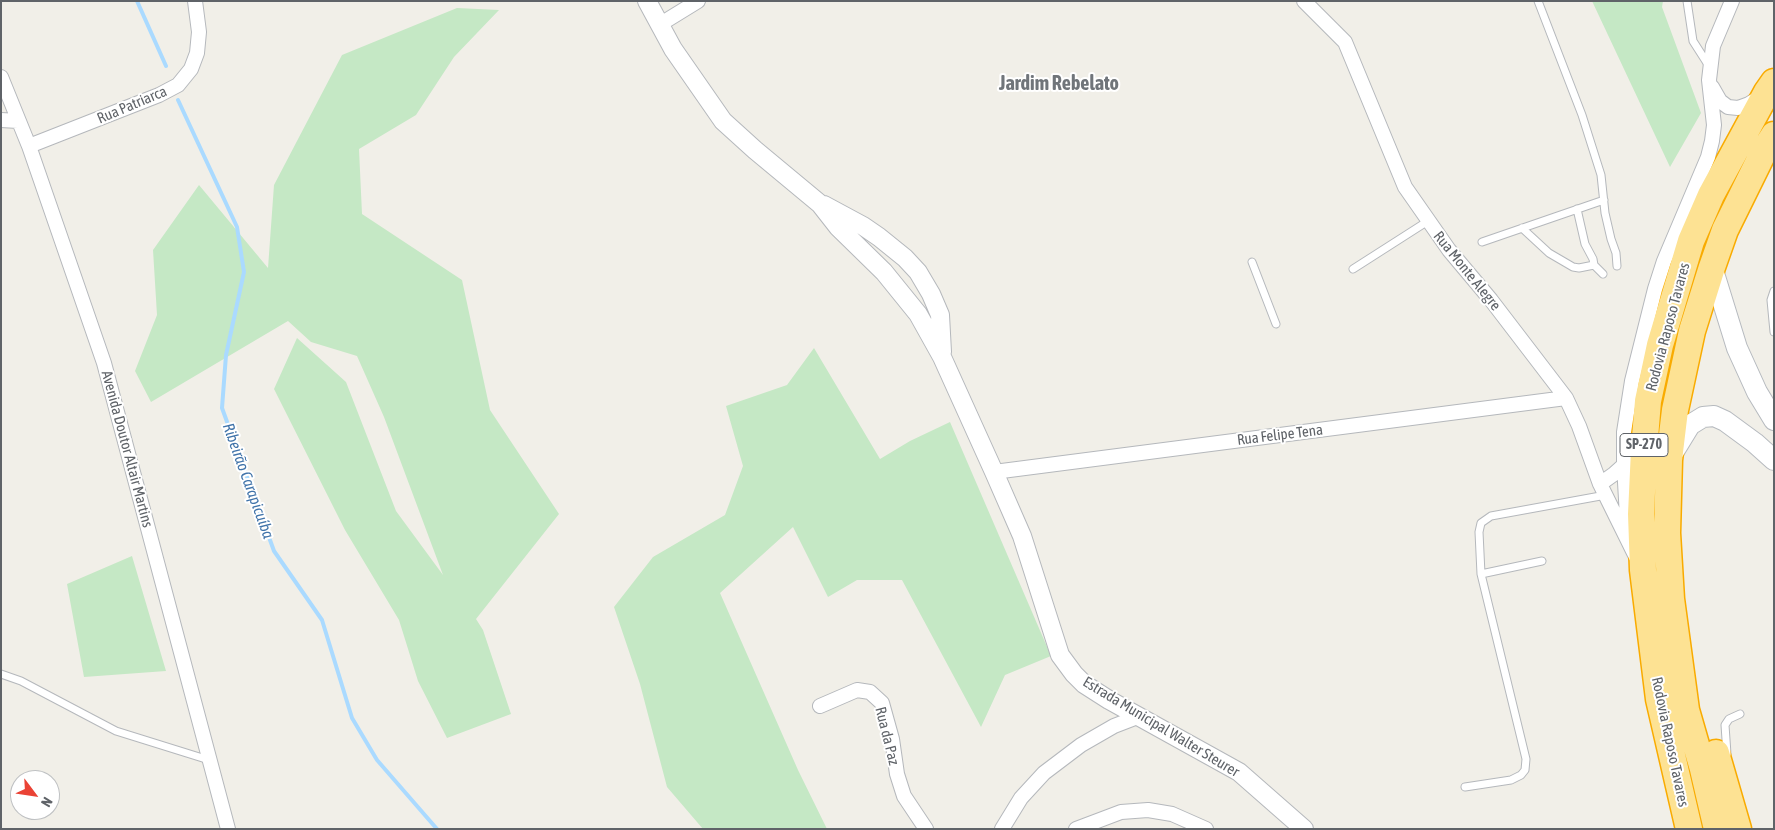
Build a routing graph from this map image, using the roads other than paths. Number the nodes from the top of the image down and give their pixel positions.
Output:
1 (195, 1) edge
2 (647, 1) edge
3 (698, 1) edge
4 (1304, 1) edge
5 (1538, 1) edge
6 (1687, 1) edge
7 (1732, 1) edge
8 (659, 25) junction
9 (1710, 74) junction
10 (1, 77) edge
11 (1770, 87) edge
12 (1, 120) edge
13 (18, 121) junction
14 (1774, 136) edge
15 (30, 146) junction
16 (1604, 200) junction
17 (820, 204) junction
18 (1577, 209) junction
19 (1428, 221) junction
20 (1522, 228) junction
21 (1482, 242) dead end
22 (1252, 262) dead end
23 (1594, 265) junction
24 (1617, 266) dead end
25 (1712, 267) junction
26 (1353, 268) dead end
27 (1602, 274) dead end
28 (1774, 291) edge
29 (1276, 324) dead end
30 (1774, 332) edge
31 (942, 357) junction
32 (1566, 398) junction
33 (1773, 418) edge
34 (1764, 442) edge
35 (1669, 460) junction
36 (1774, 460) edge
37 (1624, 465) junction
38 (994, 472) junction
39 (1603, 489) junction
40 (1629, 542) junction
41 (1542, 561) dead end
42 (1643, 570) junction
43 (1481, 574) junction
44 (1, 674) edge
45 (820, 706) dead end
46 (1740, 714) dead end
47 (1140, 716) junction
48 (209, 760) junction
49 (1729, 764) dead end
50 (1732, 780) dead end
51 (1465, 788) dead end
52 (1731, 826) edge
53 (228, 829) edge
54 (926, 829) edge
55 (1002, 829) edge
56 (1076, 829) edge
57 (1206, 829) edge
58 (1304, 829) edge
59 (1689, 829) edge

1 - 15 street, Rua Patriarca
2 - 8 street, Estrada Municipal Walter Steurer
3 - 8 street
4 - 19 street, Rua Monte Alegre
5 - 16 lane
6 - 9 lane
7 - 9 street
8 - 17 street, Estrada Municipal Walter Steurer
9 - 11 street
9 - 37 street
10 - 13 street, Avenida Doutor Altair Martins
11 - 42 highway, Rodovia Raposo Tavares / SP-270
12 - 13 street
13 - 15 street, Avenida Doutor Altair Martins
14 - 25 highway, Rodovia Raposo Tavares / SP-270
15 - 48 street, Avenida Doutor Altair Martins
16 - 18 lane
16 - 24 lane
17 - 31 street, Estrada Municipal Walter Steurer
17 - 31 street, Estrada Municipal Walter Steurer
18 - 20 lane
18 - 23 lane
19 - 26 lane
19 - 32 street, Rua Monte Alegre
20 - 21 lane
20 - 23 lane
22 - 29 lane
23 - 27 lane
25 - 33 main road
25 - 35 highway, Rodovia Raposo Tavares / SP-270
28 - 30 lane
31 - 38 street, Estrada Municipal Walter Steurer
32 - 38 street, Rua Felipe Tena
32 - 39 street, Rua Monte Alegre
34 - 35 main road
34 - 36 main road
35 - 52 highway, Rodovia Raposo Tavares / SP-270
37 - 39 street
37 - 40 street
38 - 47 street, Estrada Municipal Walter Steurer
39 - 40 street, Rua Monte Alegre
39 - 43 lane
40 - 42 street, Rua Monte Alegre
41 - 43 lane
42 - 59 highway, Rodovia Raposo Tavares / SP-270
43 - 51 lane
44 - 48 lane
45 - 54 street, Rua da Paz
46 - 49 lane
47 - 55 street
47 - 58 street, Estrada Municipal Walter Steurer
48 - 53 street, Avenida Doutor Altair Martins
50 - 52 lane
56 - 57 street

